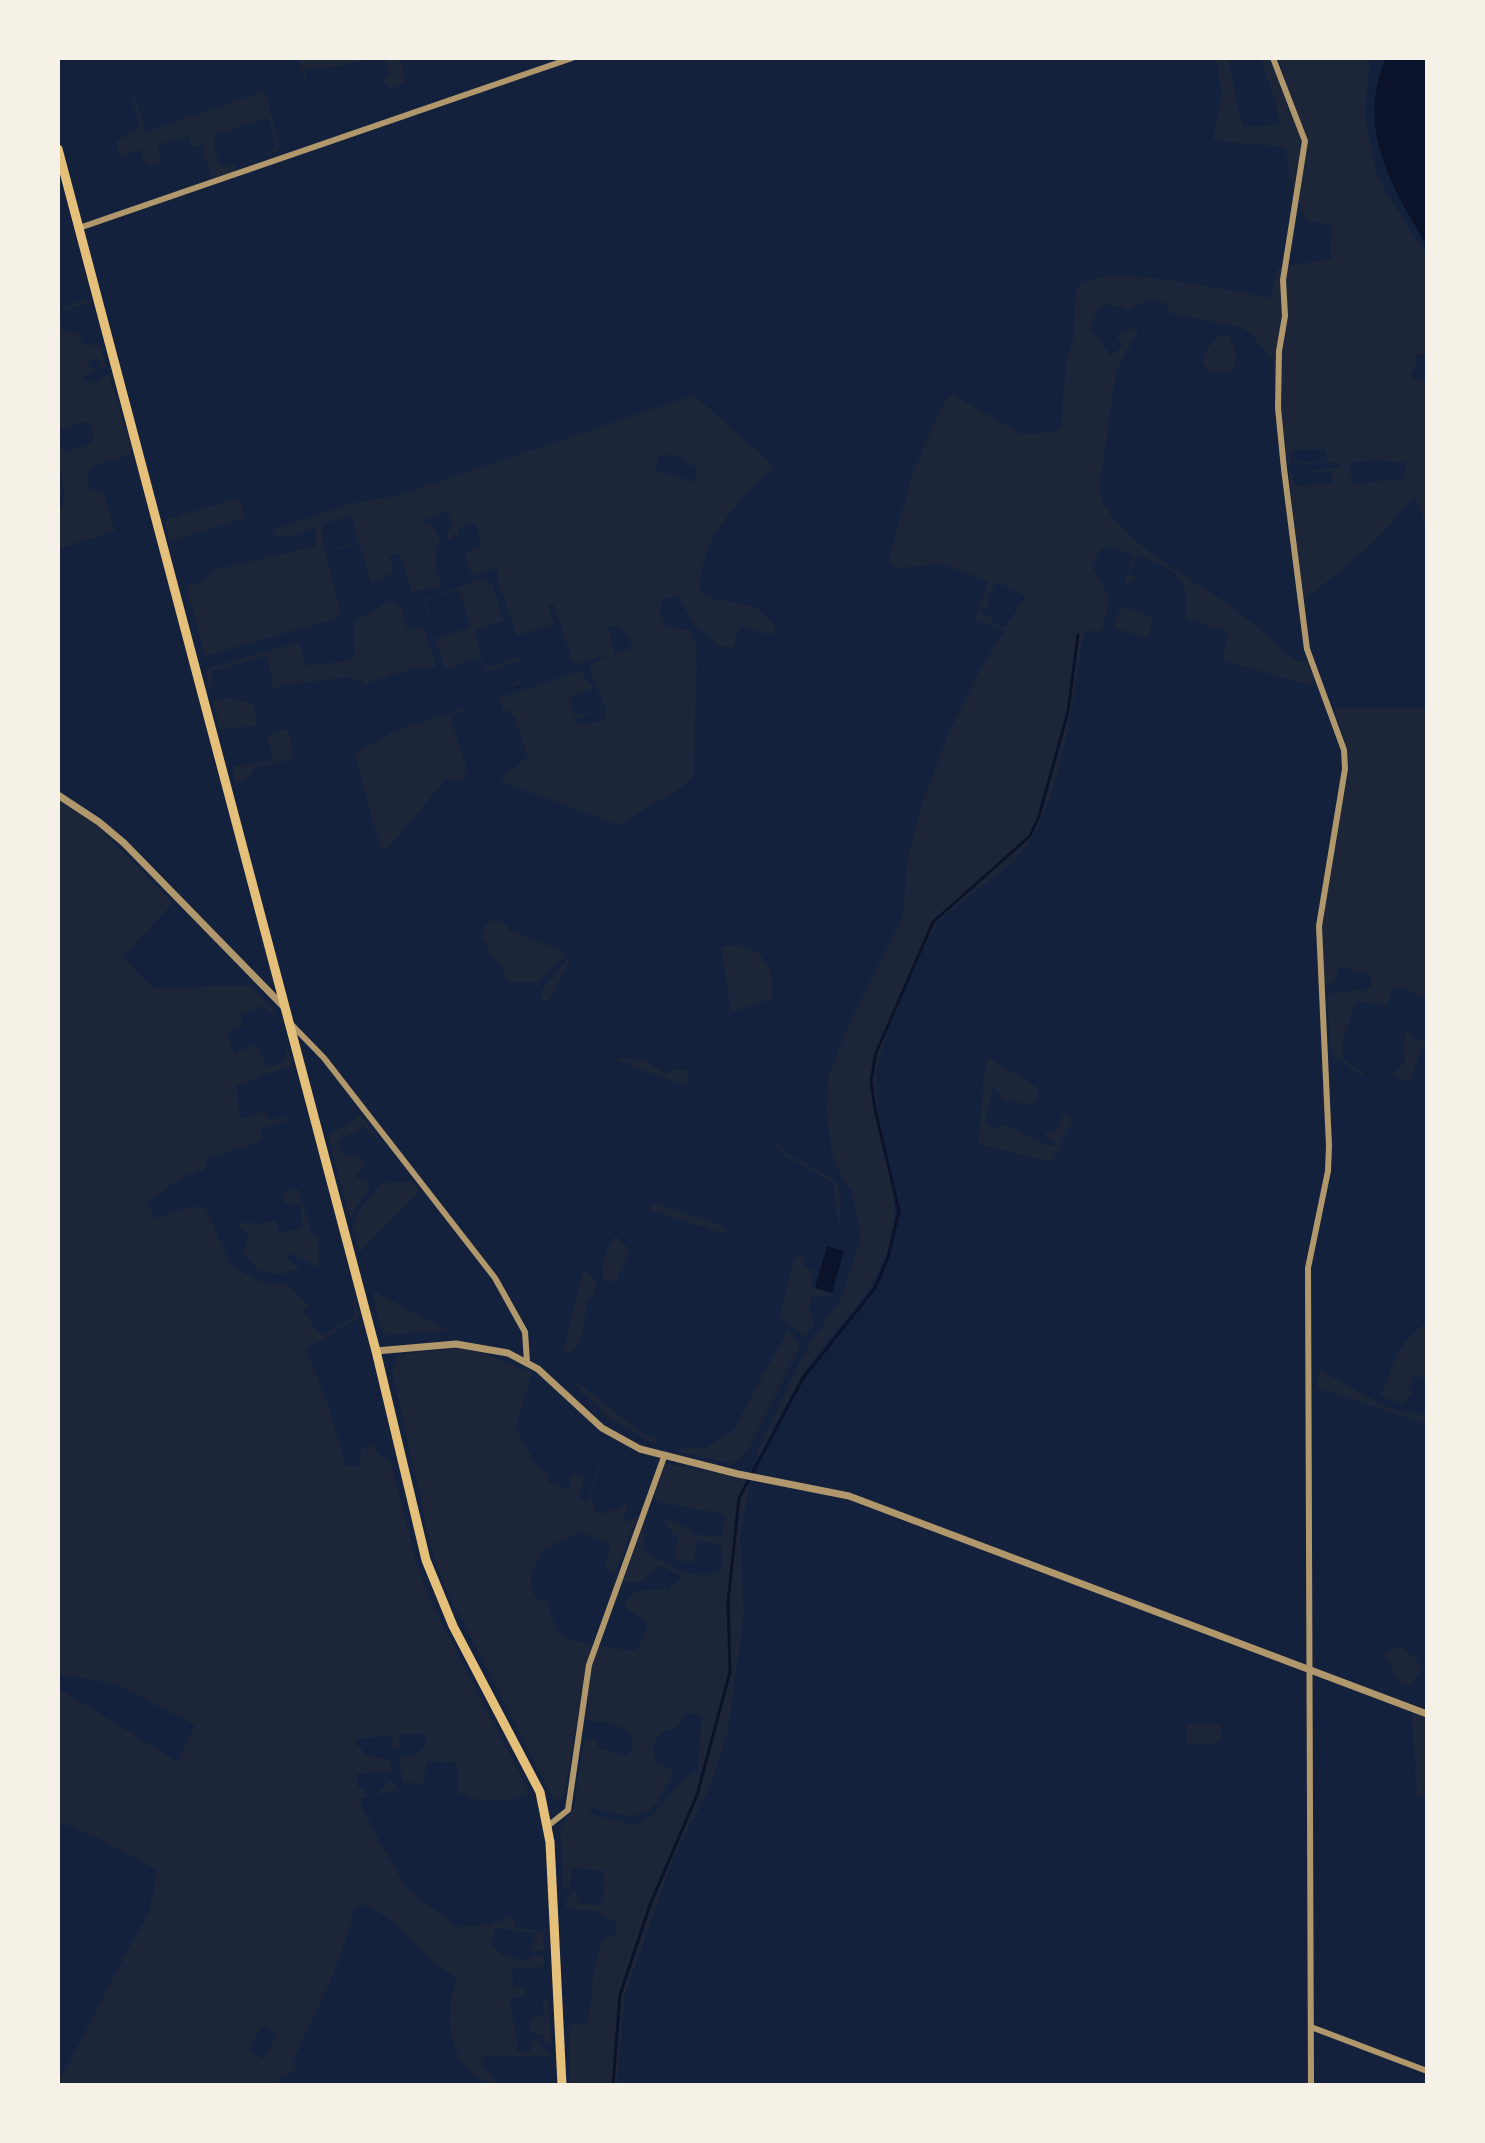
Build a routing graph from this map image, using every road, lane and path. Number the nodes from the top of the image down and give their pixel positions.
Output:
1 (572, 58) edge
2 (1273, 58) edge
3 (59, 153) edge
4 (79, 228) junction
5 (58, 795) edge
6 (283, 1006) junction
7 (286, 1019) junction
8 (376, 1351) junction
9 (527, 1362) junction
10 (664, 1457) junction
11 (1311, 1671) junction
12 (1427, 1714) edge
13 (549, 1825) junction
14 (1311, 2027) junction
15 (1427, 2071) edge
16 (562, 2085) edge
17 (1311, 2085) edge

1 - 4 street
2 - 11 street
3 - 4 main road
4 - 6 main road
5 - 6 street
6 - 7 main road
7 - 8 main road
7 - 9 street
8 - 9 street
8 - 13 main road
9 - 10 street
10 - 11 street
10 - 13 street
11 - 12 street
11 - 14 street
13 - 16 main road
14 - 15 street
14 - 17 street

